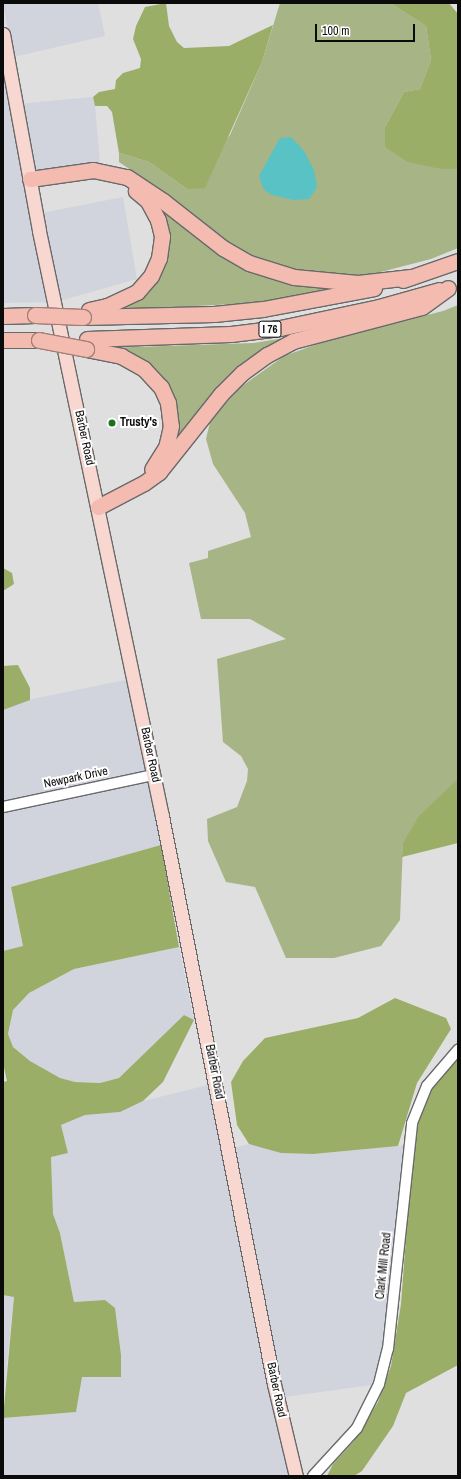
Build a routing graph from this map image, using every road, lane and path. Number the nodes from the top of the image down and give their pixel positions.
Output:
1 (3, 34) edge
2 (31, 182) junction
3 (458, 261) edge
4 (411, 277) junction
5 (453, 286) edge
6 (82, 314) junction
7 (3, 316) edge
8 (3, 340) edge
9 (86, 344) junction
10 (97, 503) junction
11 (154, 775) junction
12 (3, 807) edge
13 (458, 1050) edge
14 (296, 1476) edge
15 (313, 1476) edge

1 - 2 main road, Barber Road
2 - 4 highway
2 - 6 highway
2 - 10 main road, Barber Road
3 - 4 highway, I 76
4 - 6 highway, I 76
5 - 9 highway, I 76
5 - 10 highway
6 - 7 highway, bridge
8 - 9 highway, bridge
9 - 10 highway
10 - 11 main road, Barber Road
11 - 12 street, Newpark Drive
11 - 14 main road, Barber Road
13 - 15 street, Clark Mill Road

